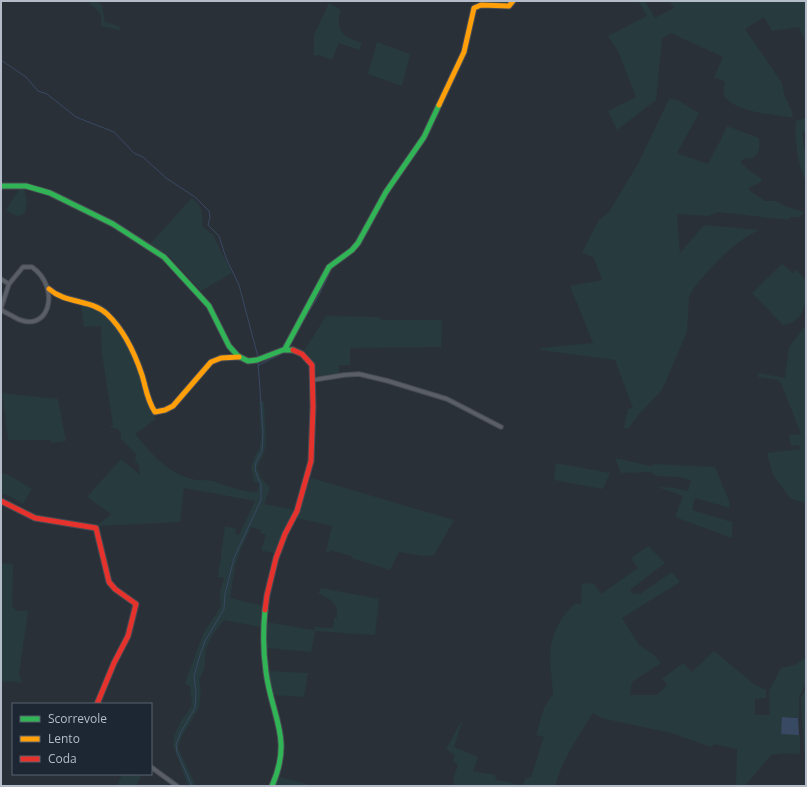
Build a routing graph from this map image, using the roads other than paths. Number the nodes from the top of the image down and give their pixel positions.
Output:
1 (512, 1) edge
2 (1, 186) edge
3 (1, 279) edge
4 (9, 284) junction
5 (49, 289) junction
6 (1, 308) edge
7 (285, 349) junction
8 (238, 357) junction
9 (313, 380) junction
10 (502, 427) dead end
11 (1, 501) edge
12 (97, 703) edge
13 (152, 768) edge
14 (177, 786) edge
15 (272, 786) edge

1 - 7 street
2 - 8 street
3 - 4 street
4 - 5 street
4 - 6 street
5 - 6 street
5 - 8 street
7 - 8 street
7 - 9 street
9 - 10 street
9 - 15 street
11 - 12 street
13 - 14 street

